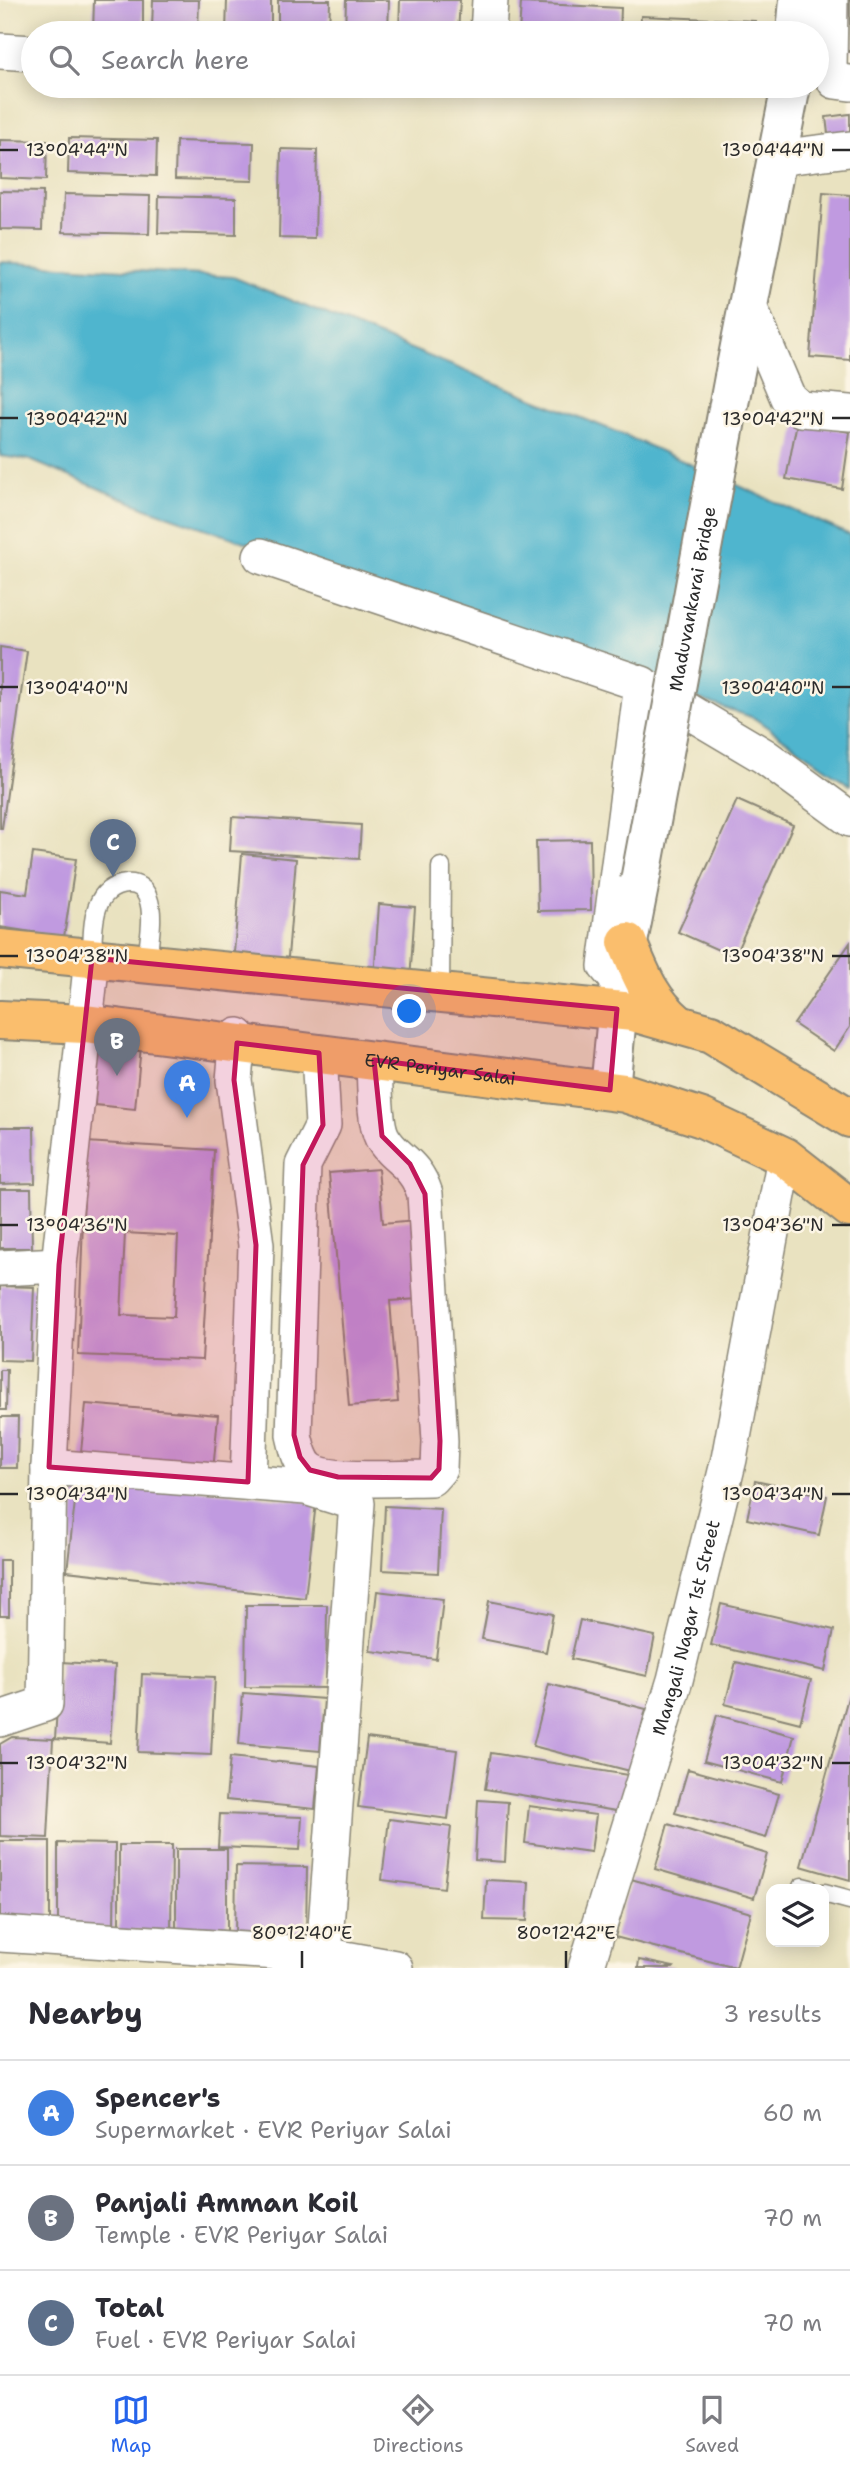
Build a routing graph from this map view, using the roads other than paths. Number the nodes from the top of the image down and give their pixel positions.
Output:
1 (490, 0) edge
2 (799, 0) edge
3 (830, 0) edge
4 (489, 21) edge
5 (797, 21) edge
6 (0, 51) edge
7 (21, 52) edge
8 (850, 83) edge
9 (788, 98) edge
10 (850, 149) edge
11 (776, 158) junction
12 (746, 310) junction
13 (850, 413) edge
14 (261, 556) dead end
15 (642, 684) junction
16 (850, 819) edge
17 (441, 867) dead end
18 (628, 942) junction
19 (0, 949) edge
20 (92, 958) junction
21 (147, 964) junction
22 (440, 992) junction
23 (619, 996) junction
24 (0, 1020) edge
25 (677, 1023) junction
26 (85, 1024) junction
27 (238, 1040) junction
28 (319, 1053) junction
29 (374, 1060) junction
30 (610, 1090) junction
31 (850, 1118) edge
32 (785, 1157) junction
33 (850, 1208) edge
34 (59, 1265) junction
35 (0, 1268) edge
36 (49, 1467) junction
37 (248, 1482) junction
38 (0, 1719) edge
39 (829, 1894) edge
40 (850, 1900) edge
41 (0, 1934) edge
42 (323, 1962) edge
43 (395, 1968) edge
44 (586, 1968) edge

1 - 4 street
2 - 5 street
3 - 8 street
6 - 7 street
9 - 11 street, Maduvankarai Bridge
10 - 11 street
11 - 12 street, Maduvankarai Bridge
12 - 13 street
12 - 18 street, Maduvankarai Bridge, bridge
14 - 15 street
15 - 16 street
15 - 23 street
17 - 22 lane
18 - 23 street, Maduvankarai Bridge
18 - 25 main road
19 - 20 main road
20 - 21 main road
20 - 21 lane
20 - 26 street
21 - 22 main road
22 - 23 main road
23 - 25 main road
23 - 30 street, Maduvankarai Bridge
24 - 26 main road, EVR Periyar Salai
25 - 31 main road
26 - 27 main road, EVR Periyar Salai
26 - 34 street
27 - 28 main road, EVR Periyar Salai
27 - 37 street
28 - 29 main road, EVR Periyar Salai
28 - 29 street
29 - 30 main road, EVR Periyar Salai
30 - 32 main road, EVR Periyar Salai
32 - 33 main road, EVR Periyar Salai
32 - 44 street, Mangali Nagar 1st Street
34 - 35 street
34 - 36 street
36 - 37 street
36 - 38 street
37 - 42 street
39 - 40 lane
41 - 42 street
42 - 43 street

